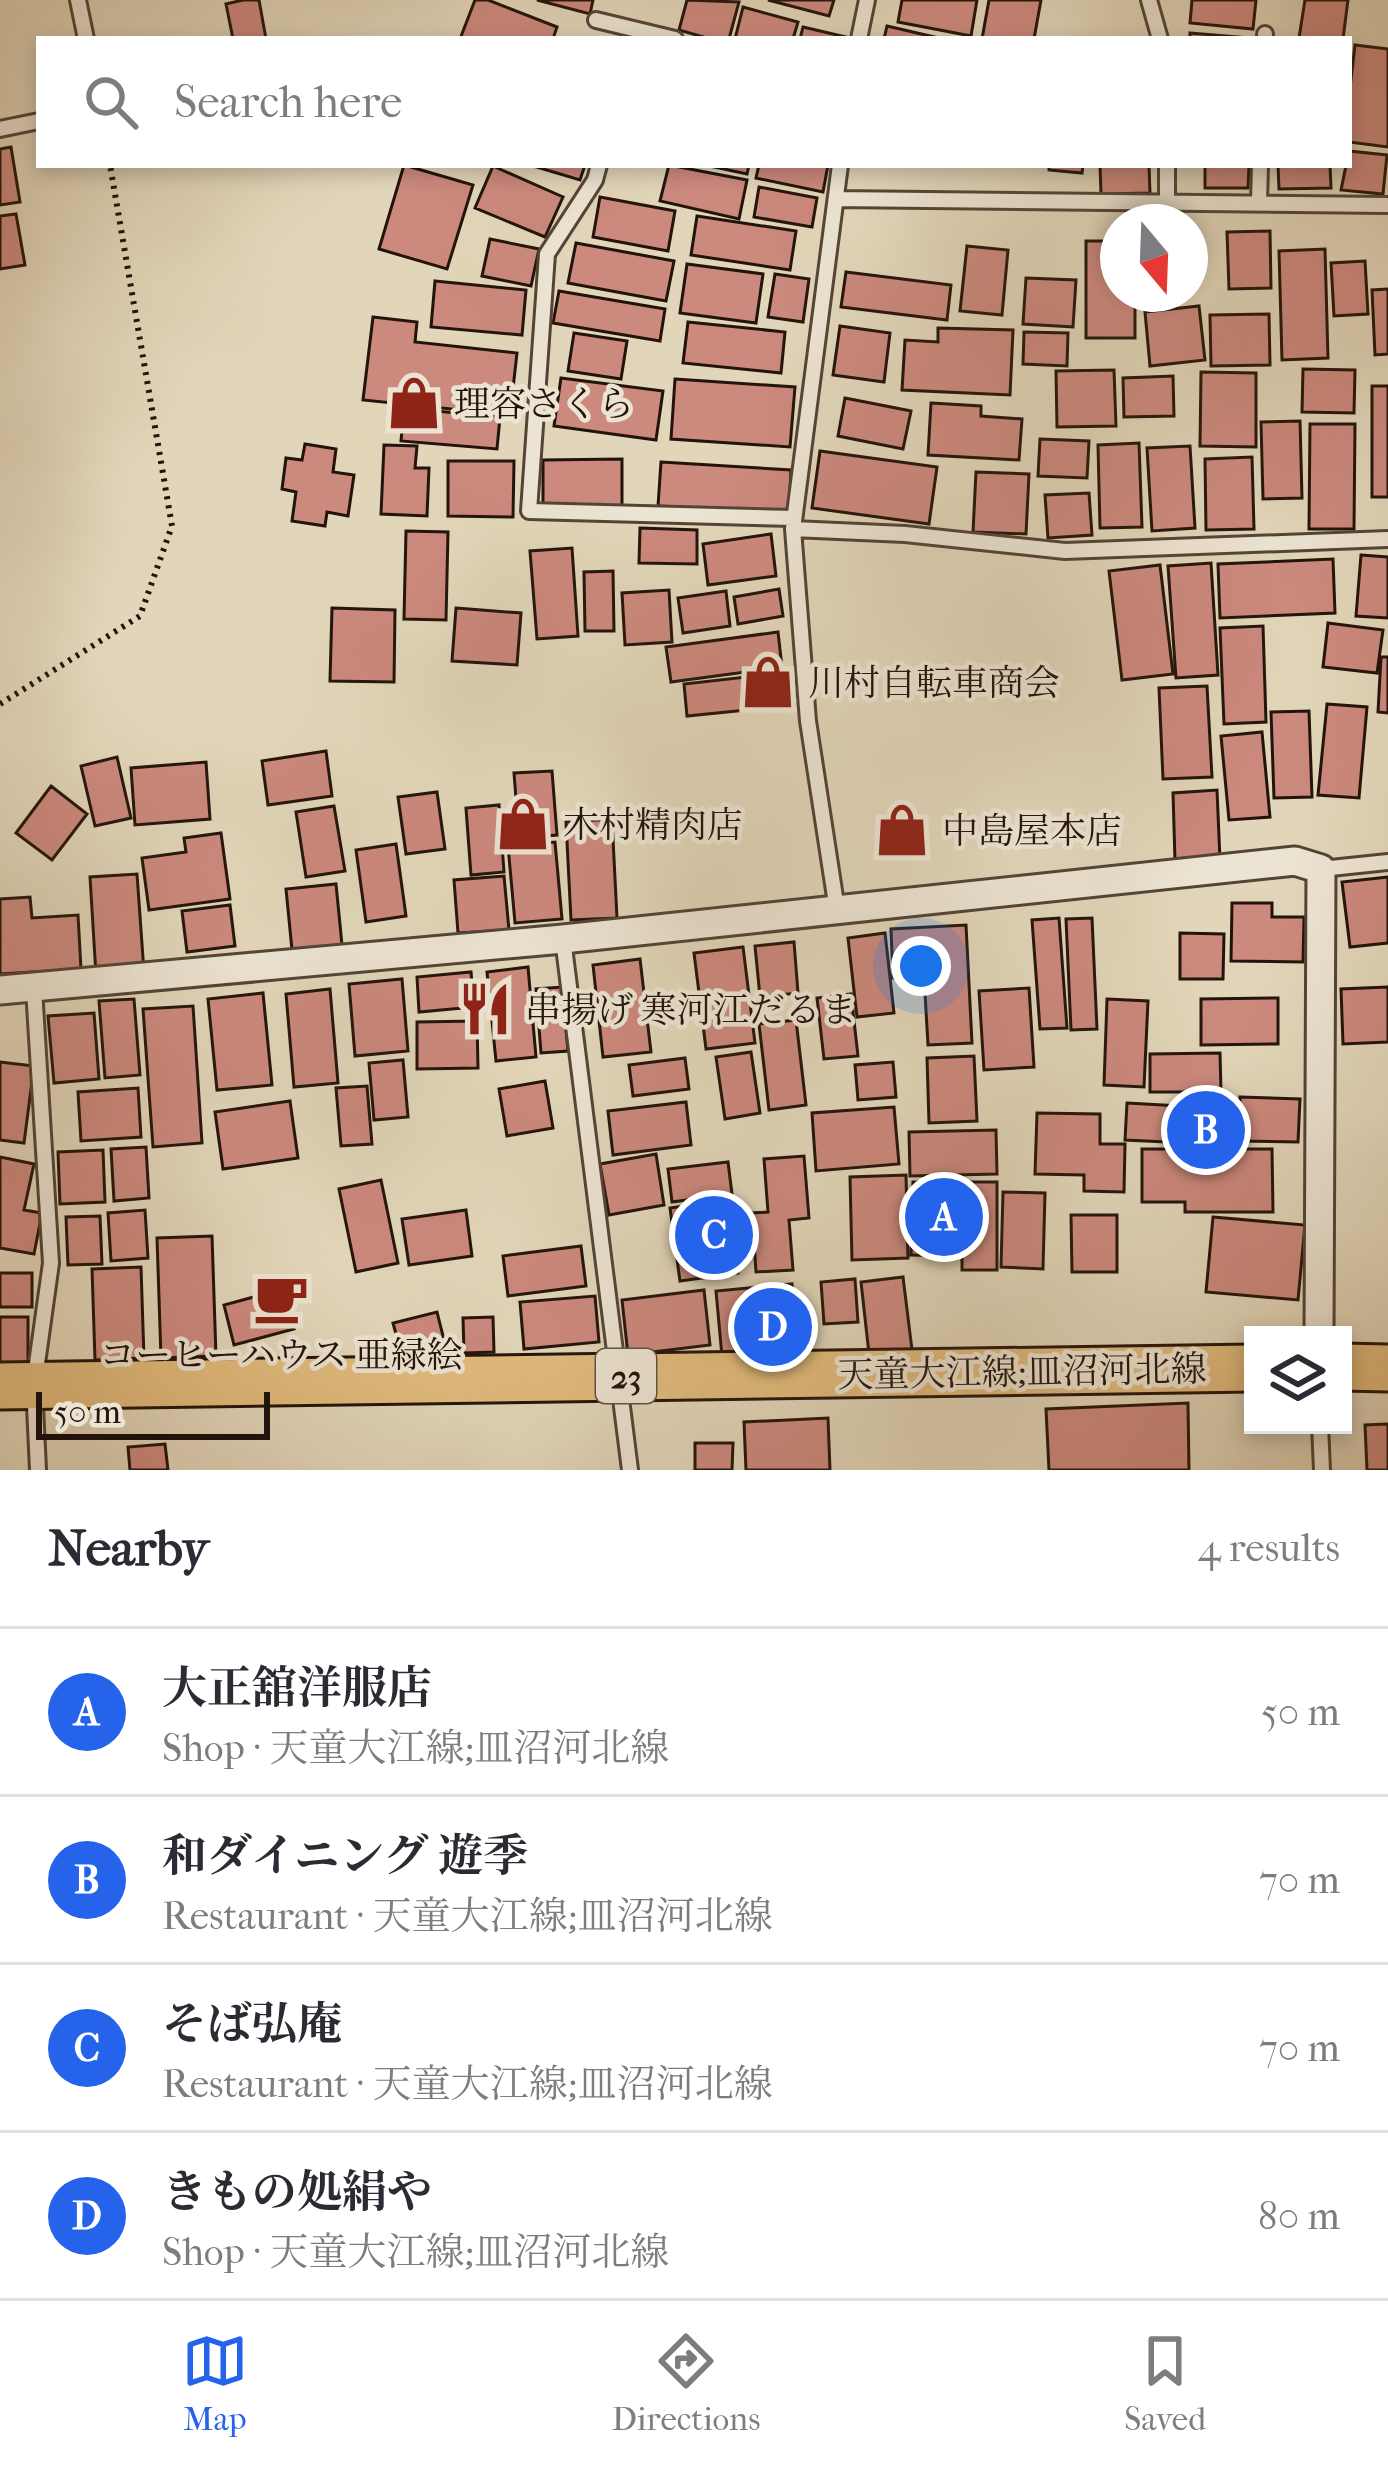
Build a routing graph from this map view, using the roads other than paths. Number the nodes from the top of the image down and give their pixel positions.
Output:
1 (78, 0) edge
2 (867, 0) edge
3 (1148, 0) edge
4 (596, 20) dead end
5 (637, 34) edge
6 (85, 36) edge
7 (860, 36) edge
8 (1159, 36) edge
9 (36, 123) edge
10 (0, 129) edge
11 (598, 168) edge
12 (840, 168) edge
13 (1167, 168) edge
14 (1260, 168) edge
15 (836, 199) junction
16 (1167, 200) junction
17 (1259, 202) junction
18 (1388, 205) edge
19 (793, 524) junction
20 (1388, 539) edge
21 (1388, 862) edge
22 (1321, 869) junction
23 (837, 910) junction
24 (563, 939) junction
25 (34, 988) junction
26 (0, 990) edge
27 (1319, 1326) edge
28 (1352, 1367) edge
29 (1244, 1368) edge
30 (1388, 1368) edge
31 (616, 1376) junction
32 (17, 1386) edge
33 (1320, 1434) edge
34 (38, 1470) edge
35 (630, 1470) edge
36 (1322, 1470) edge

1 - 6 lane
2 - 7 lane
3 - 8 lane
4 - 5 lane
9 - 10 lane
11 - 19 lane
12 - 15 lane
13 - 16 lane
14 - 17 lane
15 - 16 lane
15 - 19 lane
16 - 17 lane
17 - 18 lane
19 - 20 lane
19 - 23 lane
21 - 22 lane
22 - 23 street
22 - 27 street
23 - 24 street
24 - 25 street
24 - 31 lane
25 - 26 street
25 - 32 lane
28 - 30 main road
29 - 31 main road, 天童大江線;皿沼河北線 / 23
31 - 32 main road, 天童大江線;皿沼河北線 / 23
31 - 35 lane
32 - 34 lane
33 - 36 lane

